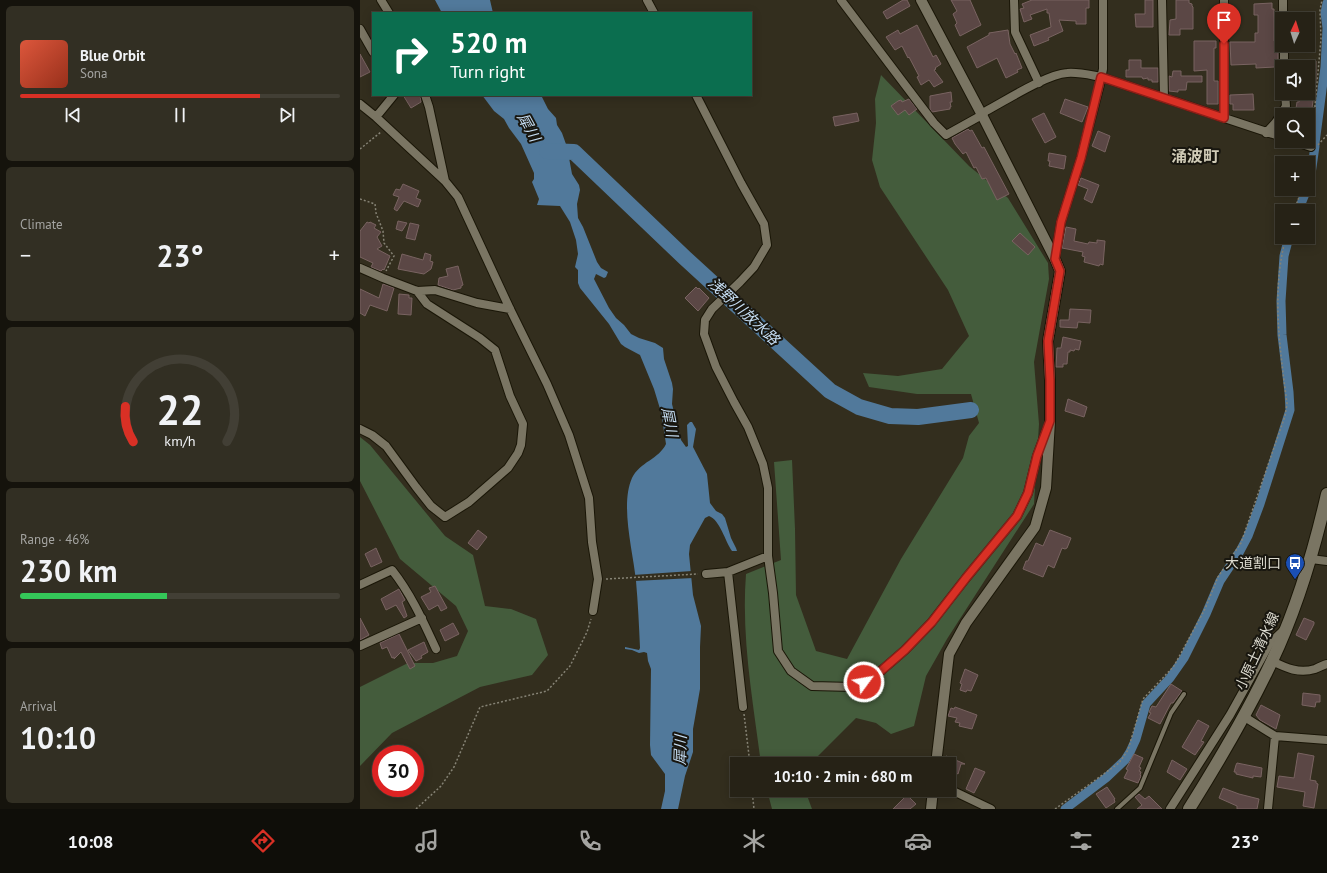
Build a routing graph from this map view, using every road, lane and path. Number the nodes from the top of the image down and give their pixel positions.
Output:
1 (381, 0) edge
2 (647, 0) edge
3 (841, 0) edge
4 (921, 0) edge
5 (1103, 0) edge
6 (1162, 0) edge
7 (1224, 0) edge
8 (1283, 0) edge
9 (1322, 0) edge
10 (1015, 1) edge
11 (388, 12) edge
12 (653, 12) edge
13 (1283, 12) edge
14 (360, 29) edge
15 (372, 50) edge
16 (1101, 77) junction
17 (1039, 83) junction
18 (393, 96) edge
19 (425, 96) edge
20 (696, 96) edge
21 (1164, 98) junction
22 (1286, 100) edge
23 (360, 104) edge
24 (1315, 108) edge
25 (982, 115) junction
26 (376, 116) junction
27 (1224, 118) junction
28 (387, 127) junction
29 (1266, 132) junction
30 (1275, 135) edge
31 (1327, 135) edge
32 (1315, 146) edge
33 (360, 149) edge
34 (445, 181) junction
35 (360, 199) edge
36 (1284, 244) edge
37 (1055, 259) junction
38 (360, 268) edge
39 (383, 278) junction
40 (418, 292) junction
41 (510, 309) junction
42 (1050, 421) junction
43 (360, 428) edge
44 (1327, 494) edge
45 (768, 556) junction
46 (1311, 559) junction
47 (1327, 561) edge
48 (728, 572) junction
49 (706, 574) joint
50 (598, 579) junction
51 (360, 585) edge
52 (593, 611) joint
53 (422, 618) junction
54 (1285, 628) junction
55 (360, 646) edge
56 (436, 649) dead end
57 (1272, 661) junction
58 (1327, 664) edge
59 (1184, 694) dead end
60 (743, 707) joint
61 (1243, 716) junction
62 (1275, 736) junction
63 (1327, 740) edge
64 (749, 757) edge
65 (937, 757) edge
66 (956, 792) edge
67 (753, 797) edge
68 (932, 797) edge
69 (416, 809) edge
70 (754, 809) edge
71 (931, 809) edge
72 (989, 809) edge
73 (1055, 809) edge
74 (1117, 809) edge
75 (1170, 809) edge
76 (1189, 809) edge
77 (1268, 809) edge

1 - 11 street
2 - 12 street
3 - 25 street
4 - 25 street
5 - 16 street
6 - 21 street
7 - 27 street
8 - 13 street
9 - 24 path
10 - 17 street
14 - 15 street
16 - 17 street
16 - 21 street
16 - 37 street
17 - 25 street
18 - 26 street
19 - 34 street
20 - 45 street
21 - 27 street
22 - 29 street
23 - 26 street
25 - 37 street
26 - 28 street
27 - 29 street
28 - 33 path
28 - 34 street
29 - 30 street
31 - 32 path
34 - 41 street
35 - 39 path
36 - 73 path
37 - 42 street
38 - 39 street
39 - 40 street
40 - 41 street
40 - 43 street
41 - 50 street
42 - 45 street
42 - 65 street
44 - 46 main road, 小原土清水線
45 - 48 street
46 - 47 street
46 - 54 main road, 小原土清水線
48 - 49 street
48 - 60 street
49 - 50 path
50 - 52 street
51 - 53 street
52 - 69 path
53 - 55 street
53 - 56 street
54 - 57 main road, 小原土清水線
54 - 75 street
57 - 58 street
57 - 61 main road, 小原土清水線
59 - 74 lane
60 - 64 path
61 - 62 street
61 - 76 main road, 小原土清水線
62 - 63 street
62 - 77 street
66 - 72 street
67 - 70 path
68 - 71 street

